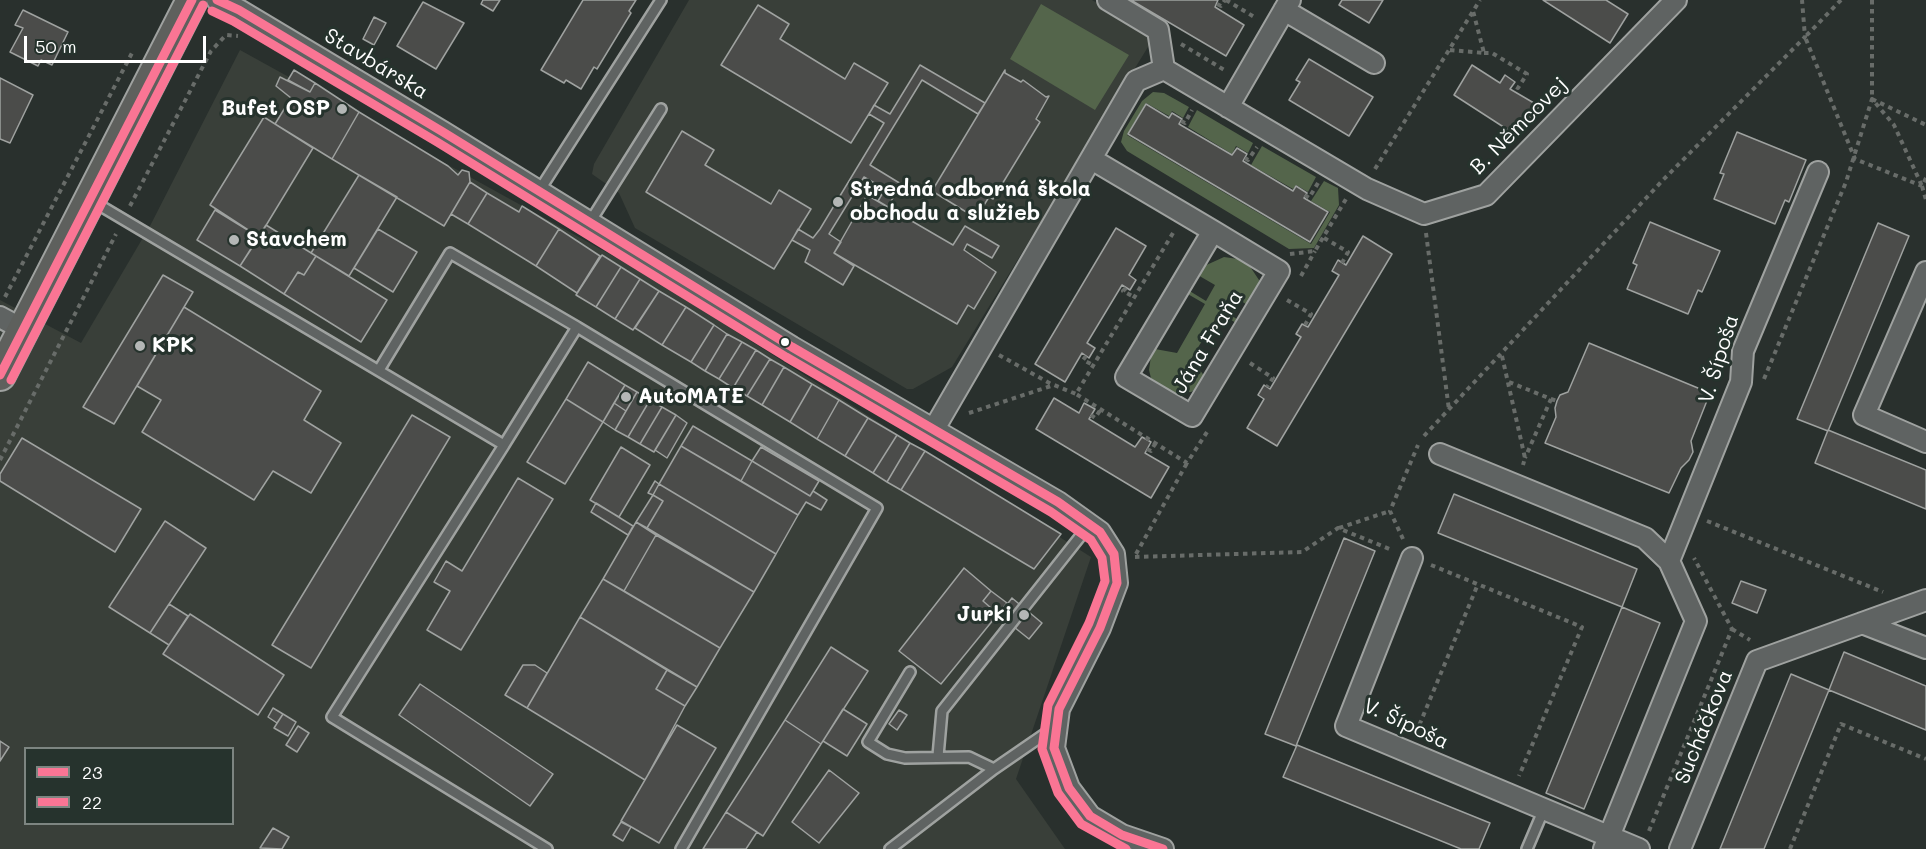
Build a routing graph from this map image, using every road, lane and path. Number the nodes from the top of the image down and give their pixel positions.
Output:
1 (192, 0) edge
2 (218, 0) edge
3 (661, 0) edge
4 (1108, 0) edge
5 (1225, 0) edge
6 (1480, 0) edge
7 (1676, 0) edge
8 (1802, 0) edge
9 (1840, 0) edge
10 (1872, 0) edge
11 (1217, 4) dead end
12 (1287, 5) edge
13 (1473, 11) junction
14 (1262, 21) dead end
15 (1158, 30) junction
16 (226, 35) dead end
17 (1805, 37) junction
18 (137, 42) dead end
19 (1450, 50) junction
20 (1484, 53) junction
21 (1374, 63) dead end
22 (1164, 69) junction
23 (1232, 74) dead end
24 (1513, 85) dead end
25 (1872, 99) junction
26 (1196, 104) dead end
27 (1228, 107) junction
28 (661, 109) dead end
29 (1181, 121) dead end
30 (1926, 125) edge
31 (1261, 141) dead end
32 (1245, 158) dead end
33 (1855, 159) junction
34 (1093, 160) junction
35 (1818, 172) dead end
36 (1323, 175) dead end
37 (1926, 178) edge
38 (1922, 186) junction
39 (1359, 190) junction
40 (539, 191) junction
41 (1305, 195) dead end
42 (89, 200) junction
43 (1926, 200) edge
44 (1424, 214) junction
45 (124, 218) junction
46 (590, 222) junction
47 (1177, 227) dead end
48 (1213, 231) junction
49 (1323, 238) junction
50 (1316, 251) junction
51 (1286, 254) dead end
52 (1342, 263) dead end
53 (1926, 272) edge
54 (1298, 281) dead end
55 (1126, 288) dead end
56 (1292, 290) dead end
57 (1134, 297) junction
58 (1287, 300) junction
59 (0, 306) edge
60 (1281, 309) dead end
61 (12, 323) edge
62 (1305, 325) dead end
63 (577, 327) junction
64 (1255, 354) dead end
65 (1502, 355) junction
66 (1086, 356) dead end
67 (991, 362) dead end
68 (1250, 363) junction
69 (1094, 365) junction
70 (379, 370) junction
71 (1244, 373) dead end
72 (0, 375) edge
73 (1509, 382) junction
74 (1054, 385) junction
75 (1267, 387) dead end
76 (1760, 390) dead end
77 (1076, 394) junction
78 (1551, 399) junction
79 (1557, 401) dead end
80 (966, 407) dead end
81 (1101, 409) junction
82 (1449, 411) junction
83 (1091, 415) dead end
84 (934, 429) junction
85 (1209, 430) dead end
86 (1156, 442) junction
87 (1926, 442) edge
88 (504, 445) junction
89 (1147, 449) dead end
90 (1440, 454) dead end
91 (1525, 458) junction
92 (0, 460) edge
93 (1187, 462) junction
94 (1515, 484) junction
95 (1710, 510) dead end
96 (1390, 511) junction
97 (1706, 521) junction
98 (1089, 524) junction
99 (1338, 528) junction
100 (1702, 529) dead end
101 (1692, 555) dead end
102 (1412, 558) junction
103 (1669, 561) junction
104 (1478, 584) junction
105 (1889, 595) dead end
106 (1926, 600) edge
107 (1862, 622) junction
108 (1926, 648) edge
109 (910, 672) dead end
110 (1055, 727) junction
111 (1408, 753) junction
112 (938, 756) junction
113 (1926, 759) edge
114 (994, 769) junction
115 (1511, 796) junction
116 (1544, 809) junction
117 (1607, 842) edge
118 (1642, 844) edge
119 (1153, 848) edge
120 (547, 849) edge
121 (681, 849) edge
122 (890, 849) edge
123 (1527, 849) edge
124 (1680, 849) edge
125 (1790, 849) edge

1 - 42 main road
2 - 40 street, Stavbárska
3 - 40 lane
4 - 15 street
5 - 11 path
5 - 14 path
6 - 13 path
7 - 44 street, B. Němcovej
8 - 17 path
9 - 17 path
10 - 25 path
12 - 21 street
12 - 27 street
13 - 19 path
13 - 20 path
15 - 22 street
15 - 23 path
16 - 45 path
17 - 33 path
17 - 65 path
18 - 59 path
19 - 20 path
19 - 39 path
20 - 24 path
22 - 27 street
22 - 34 street
25 - 30 path
25 - 33 path
25 - 38 path
26 - 29 path
27 - 39 street
28 - 46 lane
31 - 32 path
33 - 38 path
33 - 76 path
34 - 48 street, Jána Fraňa
34 - 84 street
35 - 103 street, V. Šípoša
36 - 41 path
37 - 38 path
38 - 43 path
39 - 44 street
39 - 49 path
40 - 46 street, Stavbárska
42 - 45 lane
42 - 61 main road
44 - 82 path
45 - 70 lane
45 - 92 path
46 - 84 street, Stavbárska
47 - 57 path
48 - 48 street, Jána Fraňa
49 - 50 path
49 - 52 path
50 - 51 path
50 - 54 path
53 - 87 street
55 - 57 path
56 - 58 path
57 - 69 path
58 - 60 path
58 - 62 path
61 - 72 main road
63 - 70 lane
63 - 88 lane
63 - 121 lane
64 - 68 path
65 - 73 path
65 - 82 path
66 - 69 path
67 - 74 path
68 - 71 path
68 - 75 path
69 - 77 path
70 - 88 lane
73 - 78 path
73 - 91 path
74 - 77 path
74 - 80 path
77 - 81 path
78 - 79 path
78 - 91 path
81 - 83 path
81 - 86 path
82 - 96 path
84 - 98 street, Stavbárska
85 - 93 path
86 - 89 path
86 - 93 path
88 - 120 lane
90 - 94 street
91 - 94 path
93 - 99 path
94 - 103 street
95 - 97 path
96 - 99 path
96 - 102 path
97 - 100 path
97 - 105 path
98 - 110 street, Stavbárska
98 - 112 lane
99 - 102 path
101 - 118 path
102 - 104 path
102 - 111 street, V. Šípoša
103 - 117 street
104 - 111 path
104 - 115 path
106 - 107 street, Sucháčkova
107 - 108 street
107 - 124 street, Sucháčkova
109 - 112 lane
110 - 114 lane
110 - 119 street, Stavbárska
111 - 115 street, V. Šípoša
112 - 114 lane
113 - 125 path
114 - 122 lane
115 - 116 street, V. Šípoša
116 - 117 street, V. Šípoša
116 - 123 lane
117 - 118 street

